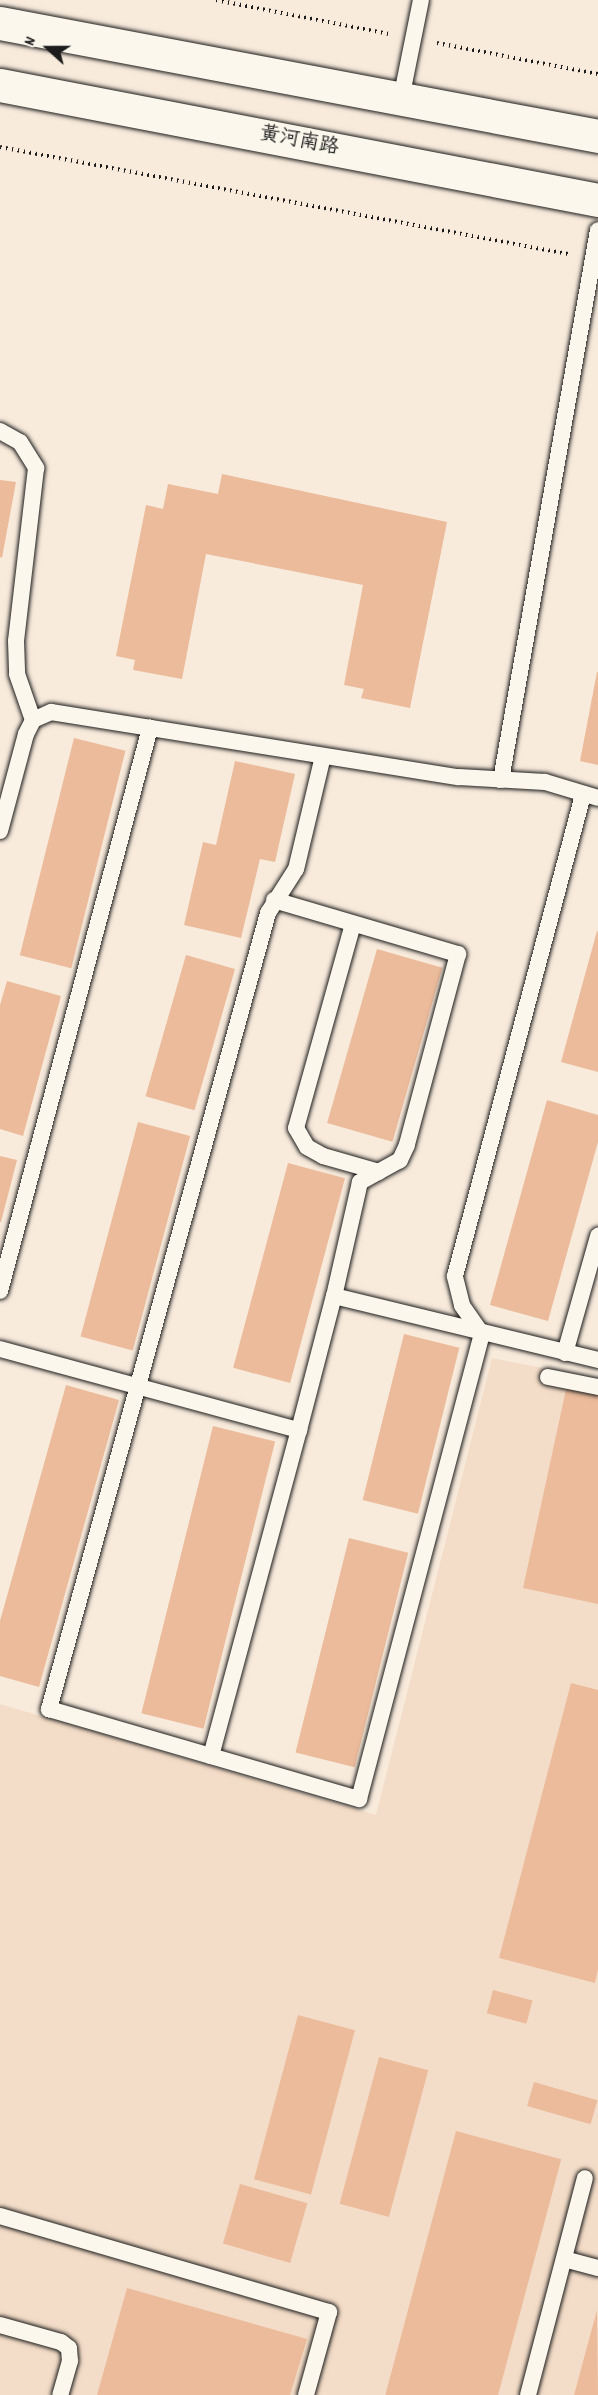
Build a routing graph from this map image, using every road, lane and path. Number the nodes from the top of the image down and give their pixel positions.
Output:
1 (421, 0) edge
2 (0, 23) edge
3 (0, 85) edge
4 (401, 99) junction
5 (598, 136) edge
6 (0, 147) edge
7 (598, 200) edge
8 (598, 230) edge
9 (593, 259) junction
10 (0, 431) edge
11 (33, 720) junction
12 (150, 728) junction
13 (323, 756) junction
14 (501, 780) junction
15 (590, 796) edge
16 (0, 831) edge
17 (274, 900) junction
18 (353, 924) junction
19 (379, 1172) junction
20 (598, 1236) edge
21 (0, 1291) edge
22 (334, 1296) junction
23 (482, 1334) junction
24 (0, 1349) edge
25 (565, 1353) junction
26 (598, 1360) edge
27 (548, 1377) dead end
28 (139, 1387) junction
29 (598, 1387) edge
30 (300, 1430) junction
31 (211, 1756) junction
32 (585, 2178) dead end
33 (0, 2216) edge
34 (564, 2259) junction
35 (598, 2268) edge
36 (0, 2325) edge
37 (60, 2395) edge
38 (306, 2395) edge
39 (528, 2395) edge

1 - 4 lane
2 - 4 main road
3 - 7 main road, 黄河南路
4 - 5 main road
6 - 9 path
8 - 9 lane
9 - 14 lane
10 - 11 lane
11 - 12 lane
11 - 16 lane
12 - 13 lane
12 - 21 lane
13 - 14 lane
13 - 17 lane
14 - 15 lane
15 - 23 lane
17 - 18 lane
17 - 28 lane
18 - 19 lane
18 - 19 lane
19 - 22 lane
20 - 25 lane
22 - 23 lane
22 - 30 lane
23 - 25 lane
23 - 31 lane
24 - 28 lane
25 - 26 lane
27 - 29 lane
28 - 30 lane
28 - 31 lane
30 - 31 lane
32 - 34 lane
33 - 38 lane
34 - 35 lane
34 - 39 lane
36 - 37 lane

